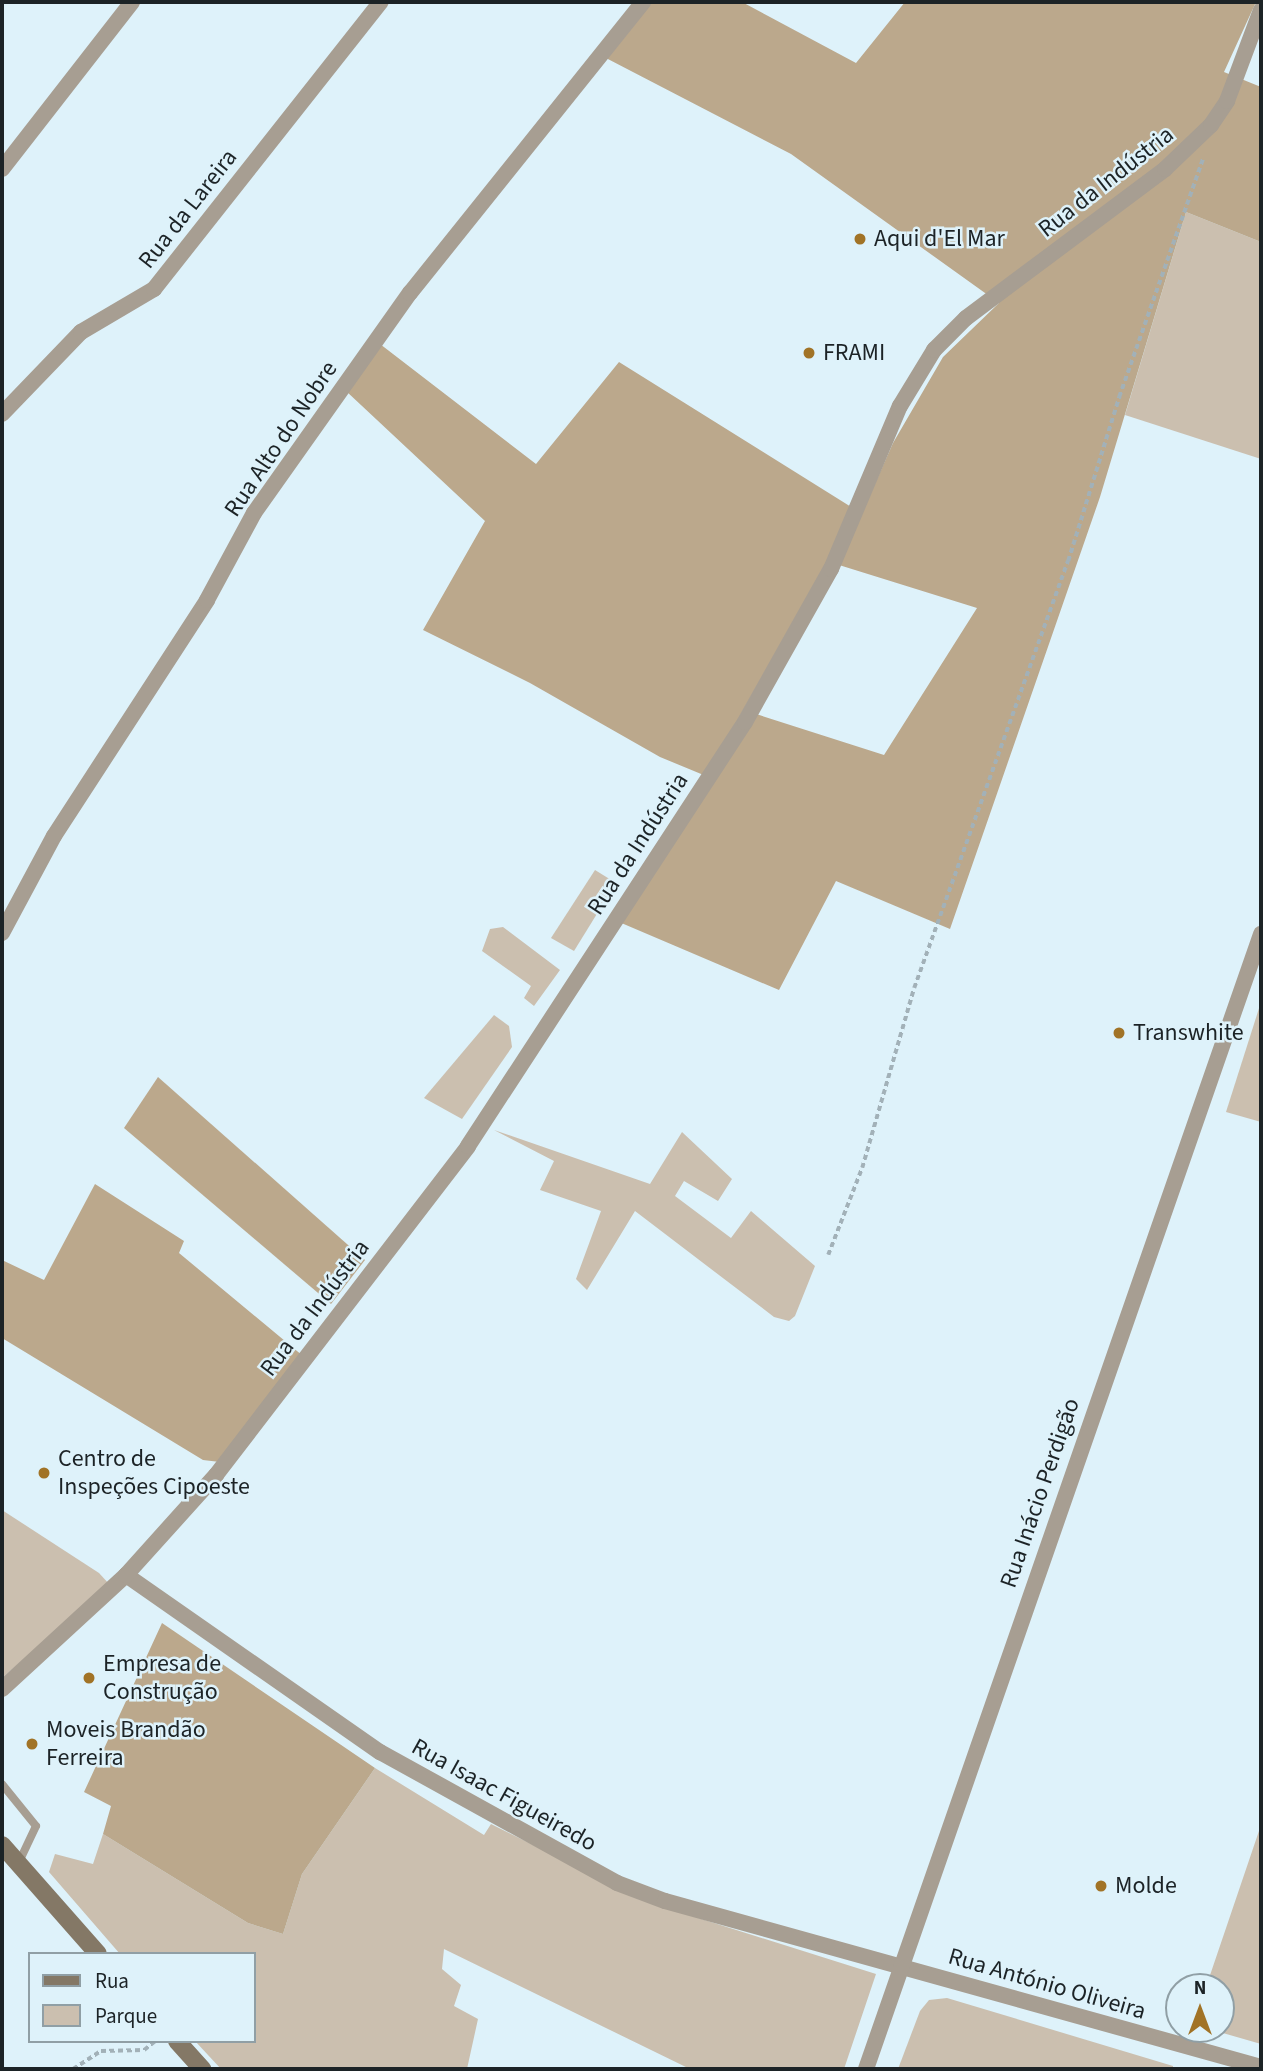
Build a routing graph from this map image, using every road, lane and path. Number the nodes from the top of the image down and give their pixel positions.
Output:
1 (132, 2) edge
2 (381, 2) edge
3 (643, 2) edge
4 (1261, 10) edge
5 (1204, 153) dead end
6 (2, 169) edge
7 (2, 414) edge
8 (2, 933) edge
9 (1261, 934) edge
10 (828, 1255) dead end
11 (126, 1575) junction
12 (2, 1689) edge
13 (2, 1784) edge
14 (2, 1845) edge
15 (18, 1864) junction
16 (96, 1952) edge
17 (901, 1967) junction
18 (153, 2043) edge
19 (179, 2043) edge
20 (1261, 2067) edge
21 (73, 2069) edge
22 (202, 2069) edge
23 (866, 2069) edge

1 - 6 street
2 - 7 street, Rua da Lareira
3 - 8 street, Rua Alto do Nobre
4 - 11 street, Rua da Indústria
5 - 10 path
9 - 17 street, Rua Inácio Perdigão
11 - 12 street, Rua da Indústria
11 - 17 street, Rua Isaac Figueiredo
13 - 15 lane
14 - 15 main road
15 - 16 main road
17 - 20 street, Rua António Oliveira
17 - 23 street, Rua Inácio Perdigão
18 - 21 path
19 - 22 main road

